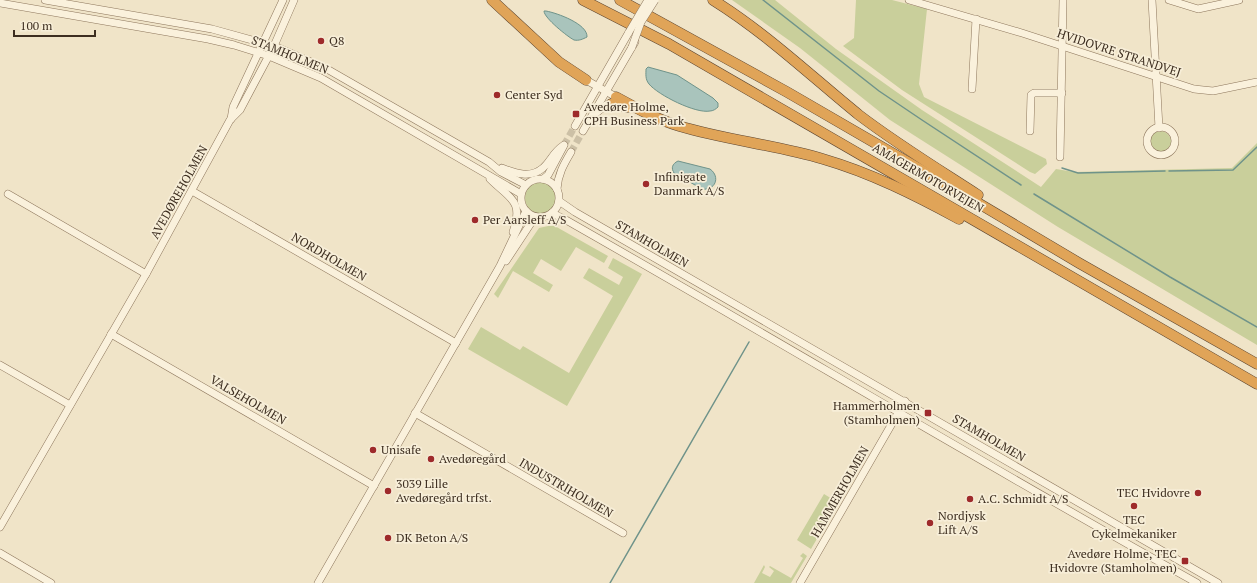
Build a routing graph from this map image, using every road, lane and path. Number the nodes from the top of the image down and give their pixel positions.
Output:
1 (45, 0) edge
2 (283, 0) edge
3 (294, 0) edge
4 (492, 0) edge
5 (583, 0) edge
6 (620, 0) edge
7 (648, 0) edge
8 (654, 0) edge
9 (659, 0) edge
10 (714, 0) edge
11 (909, 0) edge
12 (1063, 0) edge
13 (1152, 0) edge
14 (1169, 0) edge
15 (1239, 0) edge
16 (0, 3) edge
17 (976, 19) junction
18 (263, 42) junction
19 (627, 45) junction
20 (274, 46) junction
21 (1062, 46) junction
22 (259, 52) junction
23 (269, 56) junction
24 (1156, 77) junction
25 (586, 80) joint
26 (1257, 82) edge
27 (598, 87) junction
28 (972, 89) dead end
29 (607, 90) junction
30 (1062, 93) junction
31 (613, 99) junction
32 (591, 117) junction
33 (230, 120) junction
34 (575, 126) tunnel mouth
35 (1159, 128) dead end
36 (583, 131) tunnel mouth
37 (1030, 131) dead end
38 (571, 152) tunnel mouth
39 (1060, 157) dead end
40 (489, 162) junction
41 (482, 171) junction
42 (543, 179) junction
43 (526, 185) junction
44 (557, 189) junction
45 (192, 191) junction
46 (8, 194) dead end
47 (521, 194) junction
48 (559, 202) junction
49 (526, 211) junction
50 (552, 213) junction
51 (536, 217) junction
52 (501, 263) junction
53 (1079, 263) junction
54 (146, 274) junction
55 (1072, 278) junction
56 (735, 304) junction
57 (729, 313) junction
58 (111, 334) junction
59 (456, 343) junction
60 (1257, 364) edge
61 (0, 365) edge
62 (1257, 384) edge
63 (905, 401) junction
64 (70, 405) junction
65 (899, 411) junction
66 (415, 413) junction
67 (374, 486) junction
68 (1063, 493) junction
69 (1056, 504) junction
70 (0, 527) edge
71 (623, 534) dead end
72 (0, 553) edge
73 (51, 583) edge
74 (318, 583) edge
75 (800, 583) edge
76 (1197, 583) edge
77 (1218, 583) edge

1 - 18 street, STAMHOLMEN
2 - 18 street, AVEDØREHOLMEN
3 - 20 street, AVEDØREHOLMEN
4 - 25 highway
5 - 55 highway, AMAGERMOTORVEJEN
6 - 53 highway, AMAGERMOTORVEJEN
7 - 19 street, bridge
8 - 19 street, bridge
9 - 19 street, bridge
10 - 53 highway
11 - 17 street, HVIDOVRE STRANDVEJ
12 - 21 street
13 - 24 street
14 - 15 street
16 - 22 street, STAMHOLMEN
17 - 21 street, HVIDOVRE STRANDVEJ
17 - 28 street
18 - 20 street, STAMHOLMEN
18 - 22 street, AVEDØREHOLMEN
19 - 27 street
19 - 29 street
20 - 23 street, AVEDØREHOLMEN
20 - 40 street, STAMHOLMEN
21 - 24 street, HVIDOVRE STRANDVEJ
21 - 30 street
22 - 23 street, STAMHOLMEN
22 - 33 street, AVEDØREHOLMEN
23 - 33 street, AVEDØREHOLMEN
23 - 41 street, STAMHOLMEN
24 - 26 street, HVIDOVRE STRANDVEJ
24 - 35 street
25 - 27 street
27 - 29 street
27 - 34 street
29 - 31 street
29 - 32 street
30 - 37 street
30 - 39 street
31 - 32 street
31 - 55 highway
32 - 36 street
33 - 45 street, AVEDØREHOLMEN
38 - 44 street
40 - 42 street
40 - 43 street, STAMHOLMEN
41 - 47 street, STAMHOLMEN
41 - 52 street
42 - 43 street
42 - 44 street
43 - 47 street
44 - 48 street
45 - 54 street, AVEDØREHOLMEN
45 - 59 street, NORDHOLMEN
46 - 54 street
47 - 49 street
48 - 50 street
48 - 56 street, STAMHOLMEN
49 - 51 street
49 - 52 street
50 - 51 street
50 - 57 street, STAMHOLMEN
51 - 52 street
52 - 59 street
53 - 60 highway, AMAGERMOTORVEJEN
54 - 58 street, AVEDØREHOLMEN
55 - 62 highway, AMAGERMOTORVEJEN
56 - 57 street
56 - 63 street, STAMHOLMEN
57 - 65 street, STAMHOLMEN
58 - 64 street, AVEDØREHOLMEN
58 - 67 street, VALSEHOLMEN
59 - 66 street
61 - 64 street
63 - 65 street
63 - 68 street, STAMHOLMEN
64 - 70 street, AVEDØREHOLMEN
65 - 69 street, STAMHOLMEN
65 - 75 street, HAMMERHOLMEN
66 - 67 street
66 - 71 street, INDUSTRIHOLMEN
67 - 74 street
68 - 69 street
68 - 77 street, STAMHOLMEN
69 - 76 street, STAMHOLMEN
72 - 73 street

